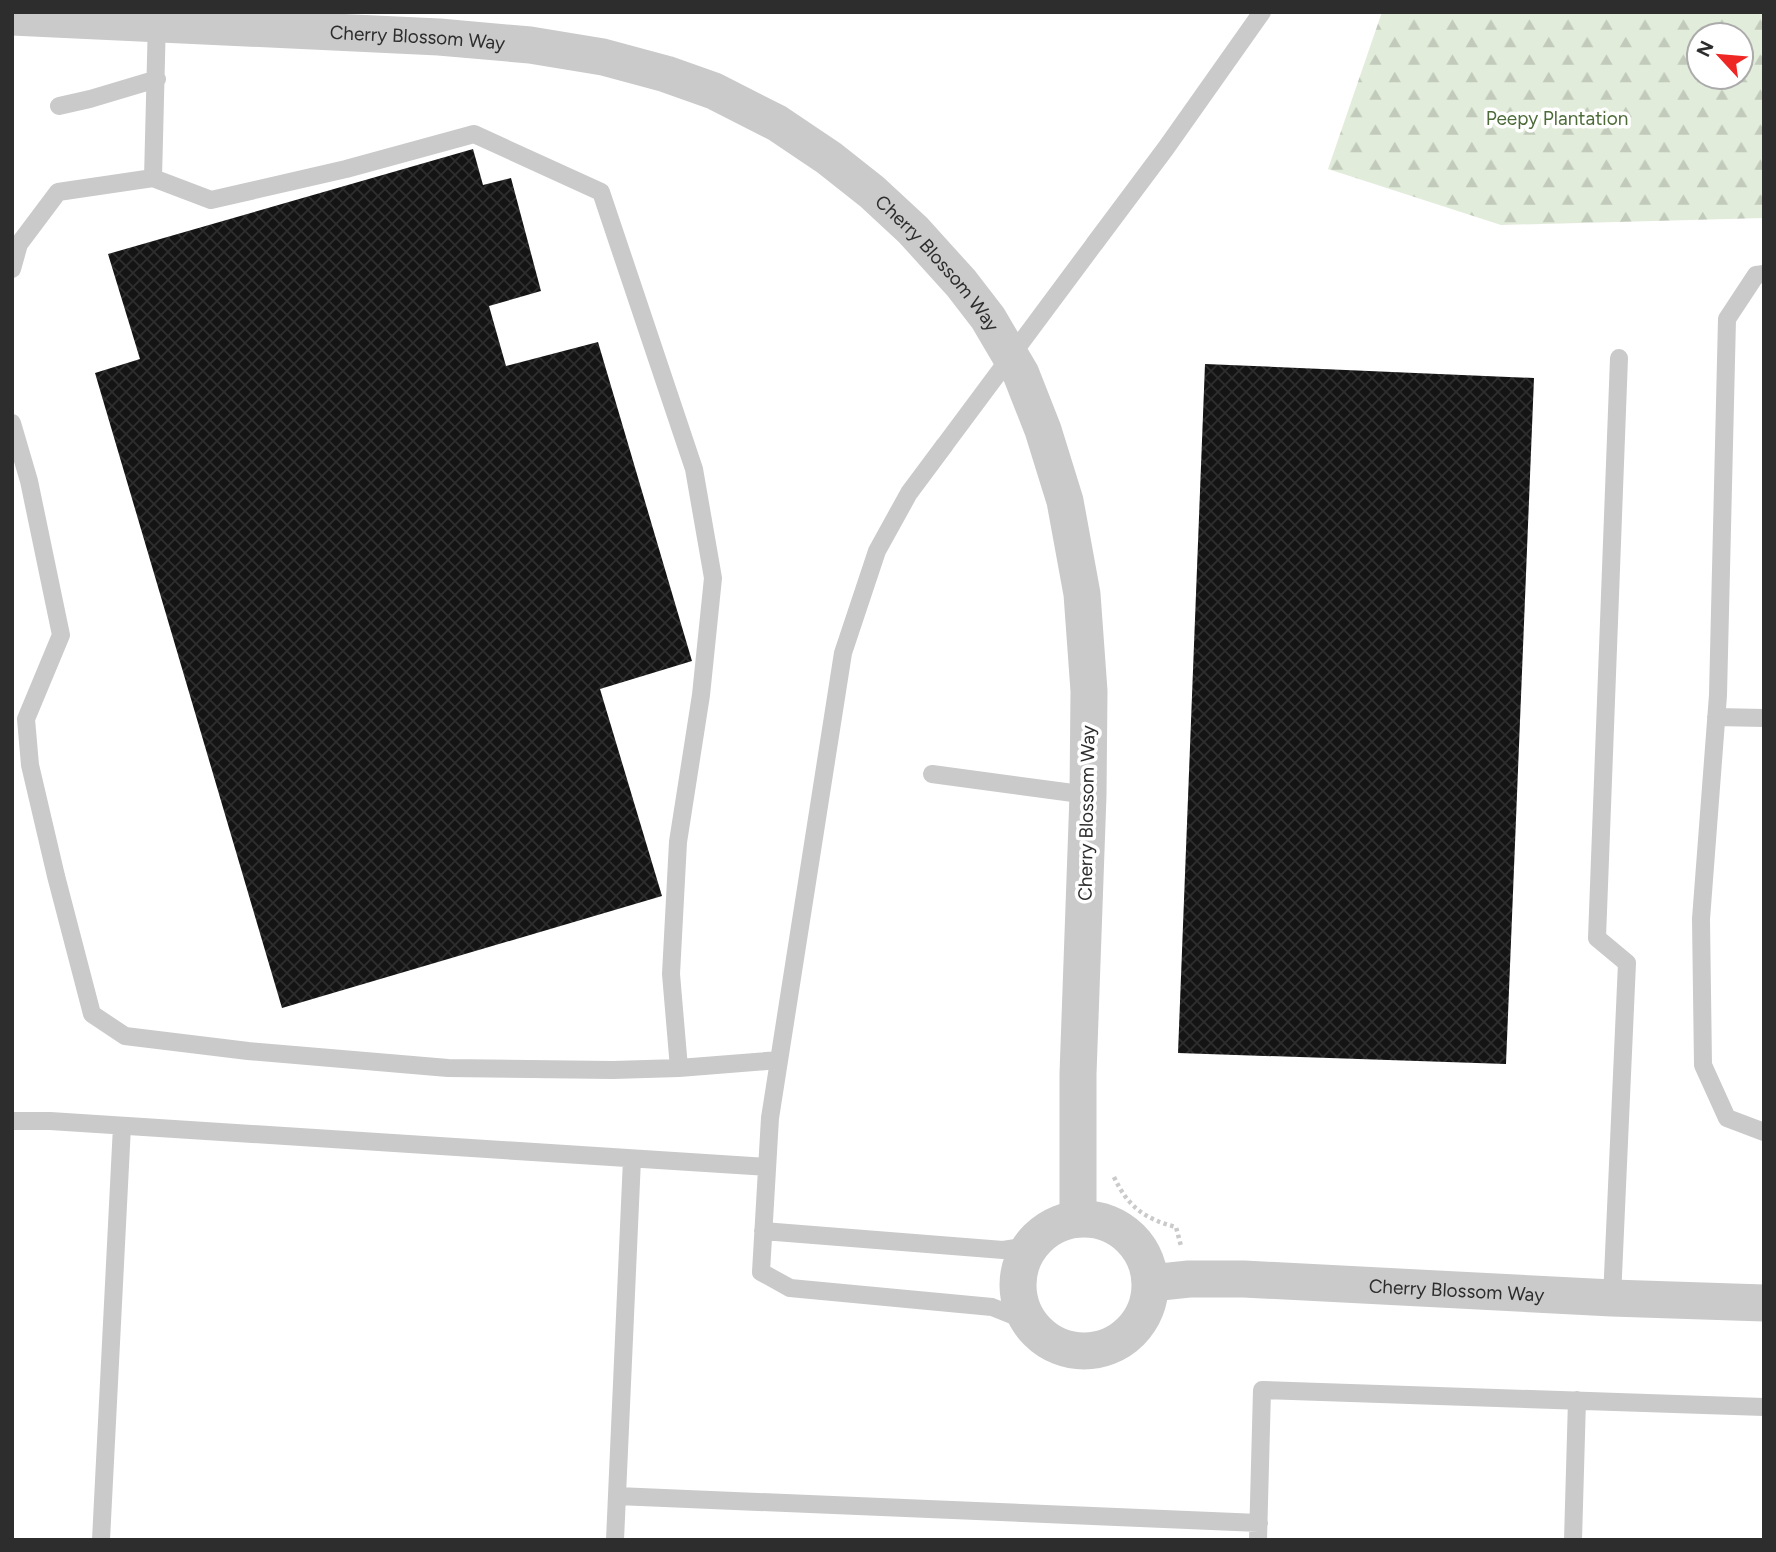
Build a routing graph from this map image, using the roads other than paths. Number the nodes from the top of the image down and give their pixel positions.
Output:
1 (1262, 12) edge
2 (92, 16) edge
3 (12, 18) edge
4 (157, 18) edge
5 (157, 79) junction
6 (59, 106) dead end
7 (153, 178) junction
8 (12, 269) edge
9 (1764, 274) edge
10 (1619, 358) dead end
11 (12, 423) edge
12 (1716, 717) junction
13 (1764, 718) edge
14 (932, 774) dead end
15 (1088, 796) junction
16 (779, 1060) junction
17 (679, 1068) junction
18 (12, 1121) edge
19 (122, 1126) junction
20 (1764, 1132) edge
21 (632, 1159) junction
22 (767, 1167) junction
23 (1078, 1218) junction
24 (763, 1231) junction
25 (1029, 1246) junction
26 (1151, 1283) junction
27 (1612, 1298) junction
28 (1764, 1303) edge
29 (1027, 1321) junction
30 (1577, 1400) junction
31 (1764, 1407) edge
32 (617, 1496) junction
33 (1258, 1532) edge
34 (102, 1540) edge
35 (615, 1540) edge
36 (1573, 1540) edge

1 - 16 lane, bridge
2 - 3 street, Cherry Blossom Way
2 - 4 street, Cherry Blossom Way
4 - 5 lane
4 - 15 street, Cherry Blossom Way
5 - 6 lane
5 - 7 lane
7 - 8 lane
7 - 17 lane
9 - 12 lane
10 - 27 lane
11 - 17 lane
12 - 13 lane
12 - 20 lane
14 - 15 lane
15 - 23 street, Cherry Blossom Way
16 - 17 lane
16 - 22 lane
18 - 19 lane
19 - 21 lane
19 - 34 lane
21 - 22 lane
21 - 32 lane
22 - 24 lane
23 - 25 street
23 - 26 street
24 - 25 lane
24 - 29 lane
25 - 29 street
26 - 27 street, Cherry Blossom Way
26 - 29 street
27 - 28 street, Cherry Blossom Way
30 - 31 lane
30 - 33 lane
30 - 36 lane
32 - 33 lane
32 - 35 lane

